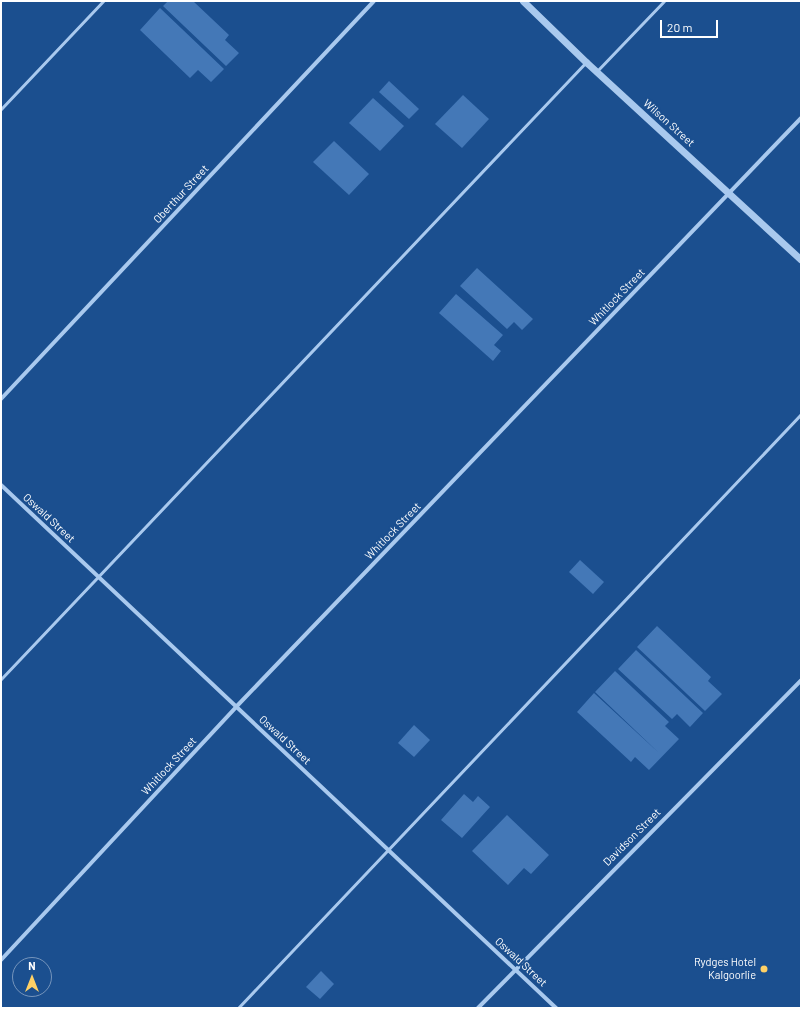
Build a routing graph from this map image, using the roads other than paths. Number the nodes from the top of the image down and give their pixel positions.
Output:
1 (103, 1) edge
2 (374, 1) edge
3 (523, 1) edge
4 (664, 1) edge
5 (586, 62) junction
6 (596, 72) junction
7 (1, 109) edge
8 (801, 118) edge
9 (730, 194) junction
10 (801, 260) edge
11 (1, 399) edge
12 (801, 414) edge
13 (1, 485) edge
14 (97, 576) junction
15 (1, 679) edge
16 (801, 680) edge
17 (236, 707) junction
18 (388, 849) junction
19 (1, 960) edge
20 (514, 969) junction
21 (238, 1008) edge
22 (478, 1008) edge
23 (556, 1008) edge

1 - 7 lane
2 - 11 street, Oberthur Street
3 - 5 street, Wilson Street
4 - 6 lane
5 - 6 street, Wilson Street
5 - 14 lane
6 - 9 street, Wilson Street
8 - 9 street, Whitlock Street
9 - 10 street, Wilson Street
9 - 17 street, Whitlock Street
12 - 18 lane
13 - 14 street, Oswald Street
14 - 15 lane
14 - 17 street, Oswald Street
16 - 20 street, Davidson Street
17 - 18 street, Oswald Street
17 - 19 street, Whitlock Street
18 - 20 street, Oswald Street
18 - 21 lane
20 - 22 street, Davidson Street
20 - 23 street, Oswald Street

